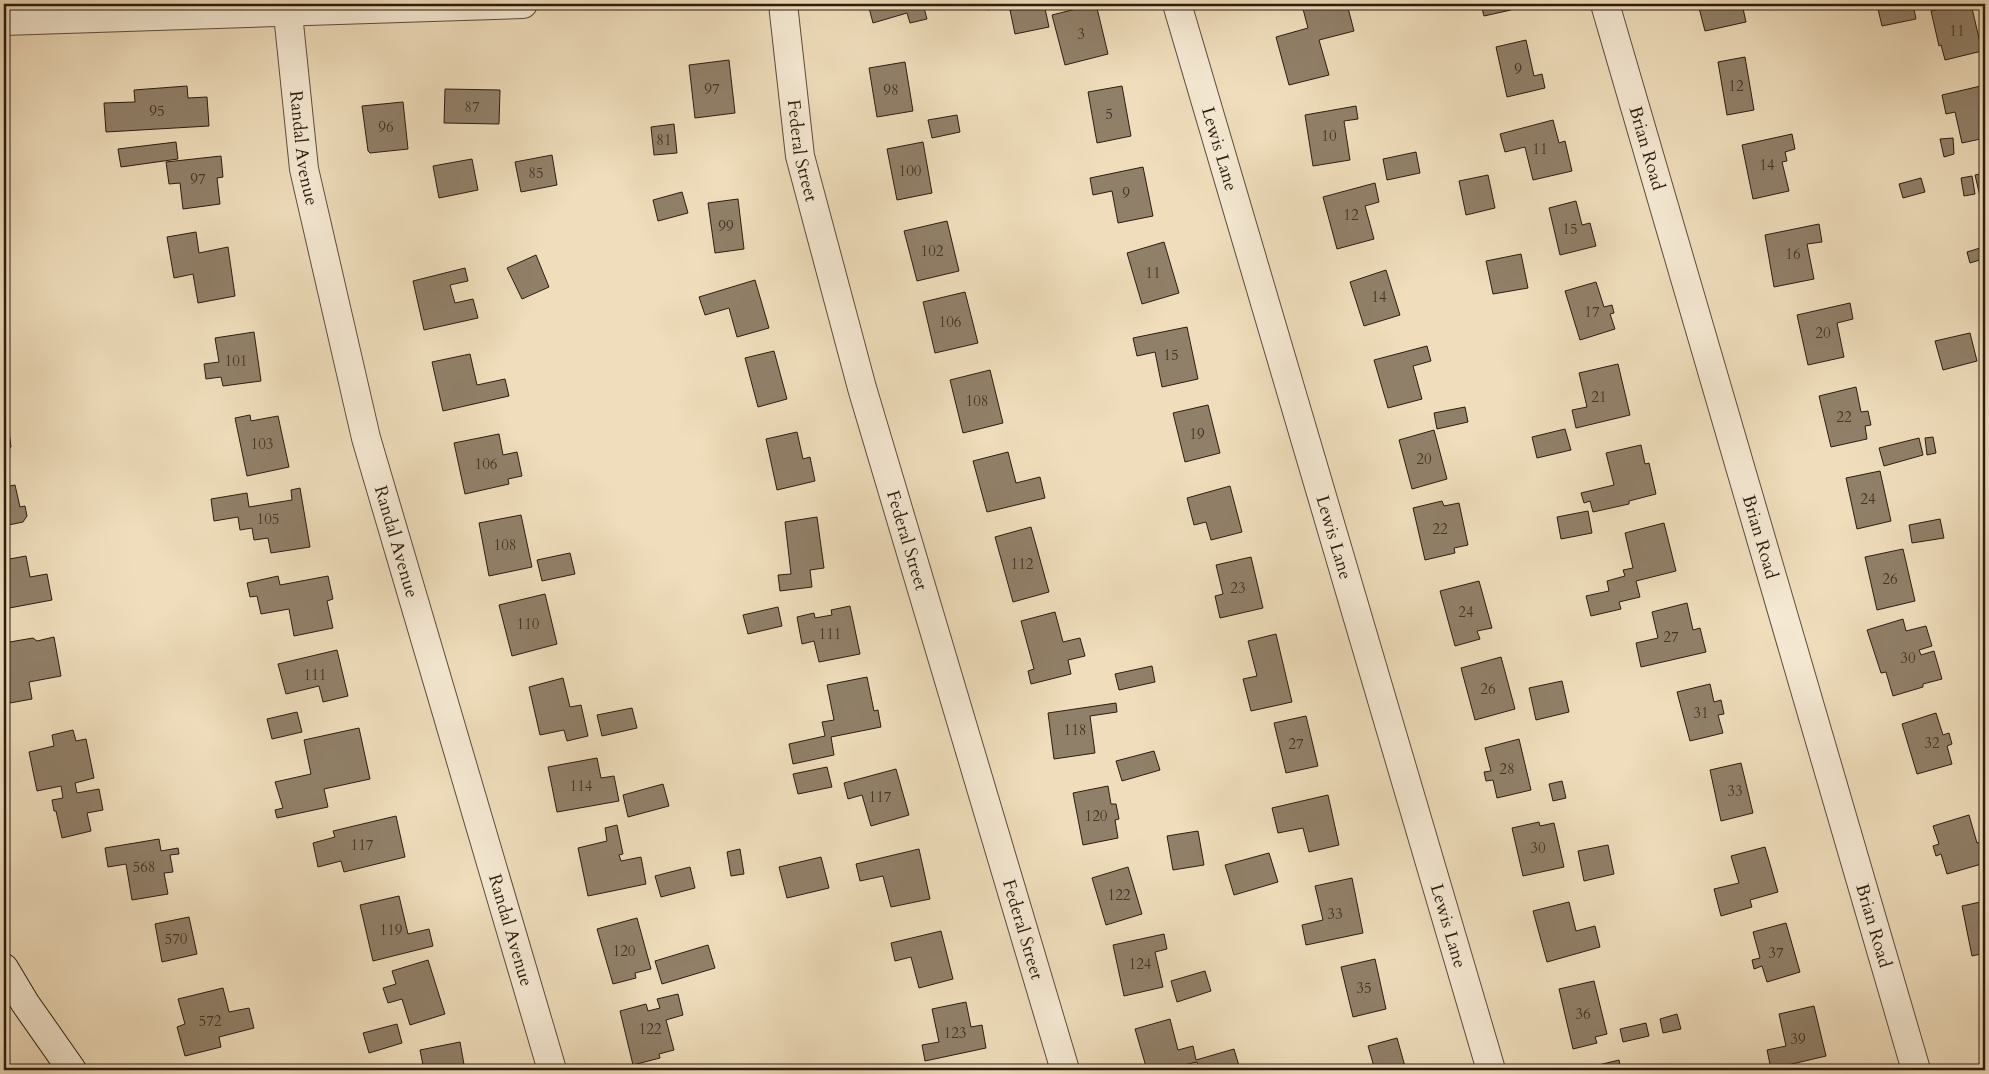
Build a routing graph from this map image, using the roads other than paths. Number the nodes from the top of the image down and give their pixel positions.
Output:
1 (523, 4) edge
2 (783, 4) edge
3 (1177, 4) edge
4 (1605, 4) edge
5 (288, 8) edge
6 (4, 21) edge
7 (4, 968) edge
8 (72, 1070) edge
9 (552, 1070) edge
10 (1065, 1070) edge
11 (1491, 1070) edge
12 (1916, 1070) edge

1 - 5 street
2 - 10 street, Federal Street
3 - 11 street, Lewis Lane
4 - 12 street, Brian Road
5 - 6 street
5 - 9 street, Randal Avenue
7 - 8 street

